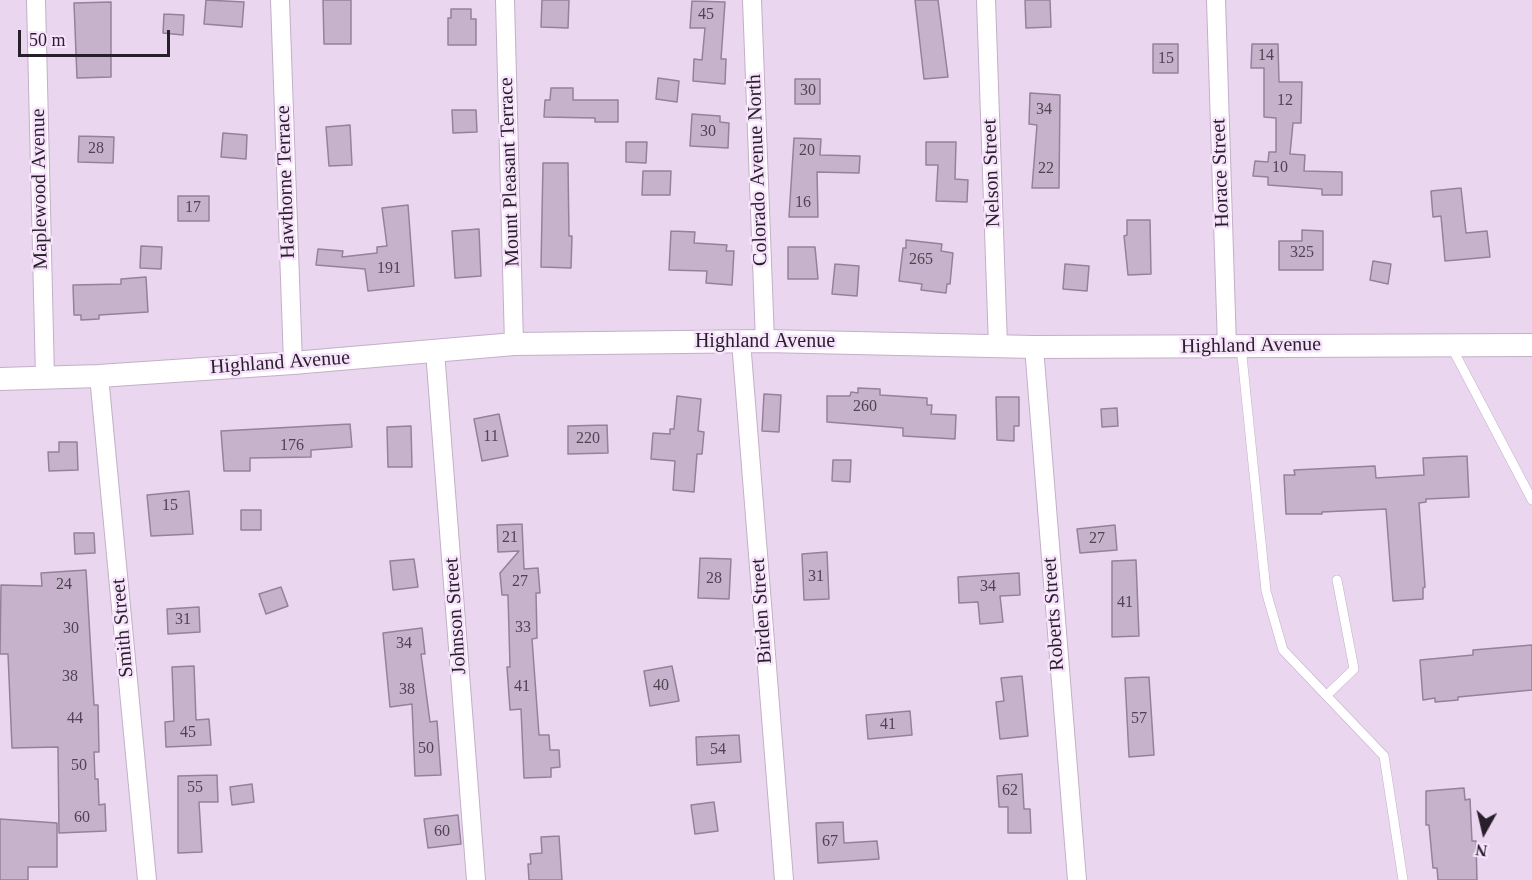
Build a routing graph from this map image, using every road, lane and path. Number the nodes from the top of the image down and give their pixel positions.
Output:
1 (36, 0) edge
2 (280, 0) edge
3 (505, 0) edge
4 (752, 0) edge
5 (986, 0) edge
6 (1216, 0) edge
7 (741, 341) junction
8 (765, 341) junction
9 (514, 344) junction
10 (1450, 344) junction
11 (1532, 345) edge
12 (998, 346) junction
13 (1234, 346) junction
14 (1034, 347) junction
15 (435, 351) junction
16 (293, 363) junction
17 (99, 376) junction
18 (45, 377) junction
19 (0, 379) edge
20 (1532, 500) edge
21 (1337, 580) dead end
22 (1327, 695) junction
23 (147, 880) edge
24 (476, 880) edge
25 (784, 880) edge
26 (1077, 880) edge
27 (1403, 880) edge

1 - 18 street, Maplewood Avenue
2 - 16 street, Hawthorne Terrace
3 - 9 street, Mount Pleasant Terrace
4 - 8 street, Colorado Avenue North
5 - 12 street, Nelson Street
6 - 13 street, Horace Street
7 - 8 street, Highland Avenue
7 - 9 street, Highland Avenue
7 - 25 street, Birden Street
8 - 12 street, Highland Avenue
9 - 15 street, Highland Avenue
10 - 11 street, Highland Avenue
10 - 13 street, Highland Avenue
10 - 20 lane
12 - 14 street, Highland Avenue
13 - 14 street, Highland Avenue
13 - 22 lane
14 - 26 street, Roberts Street
15 - 16 street, Highland Avenue
15 - 24 street, Johnson Street
16 - 17 street, Highland Avenue
17 - 18 street, Highland Avenue
17 - 23 street, Smith Street
18 - 19 street, Highland Avenue
21 - 22 lane
22 - 27 lane

